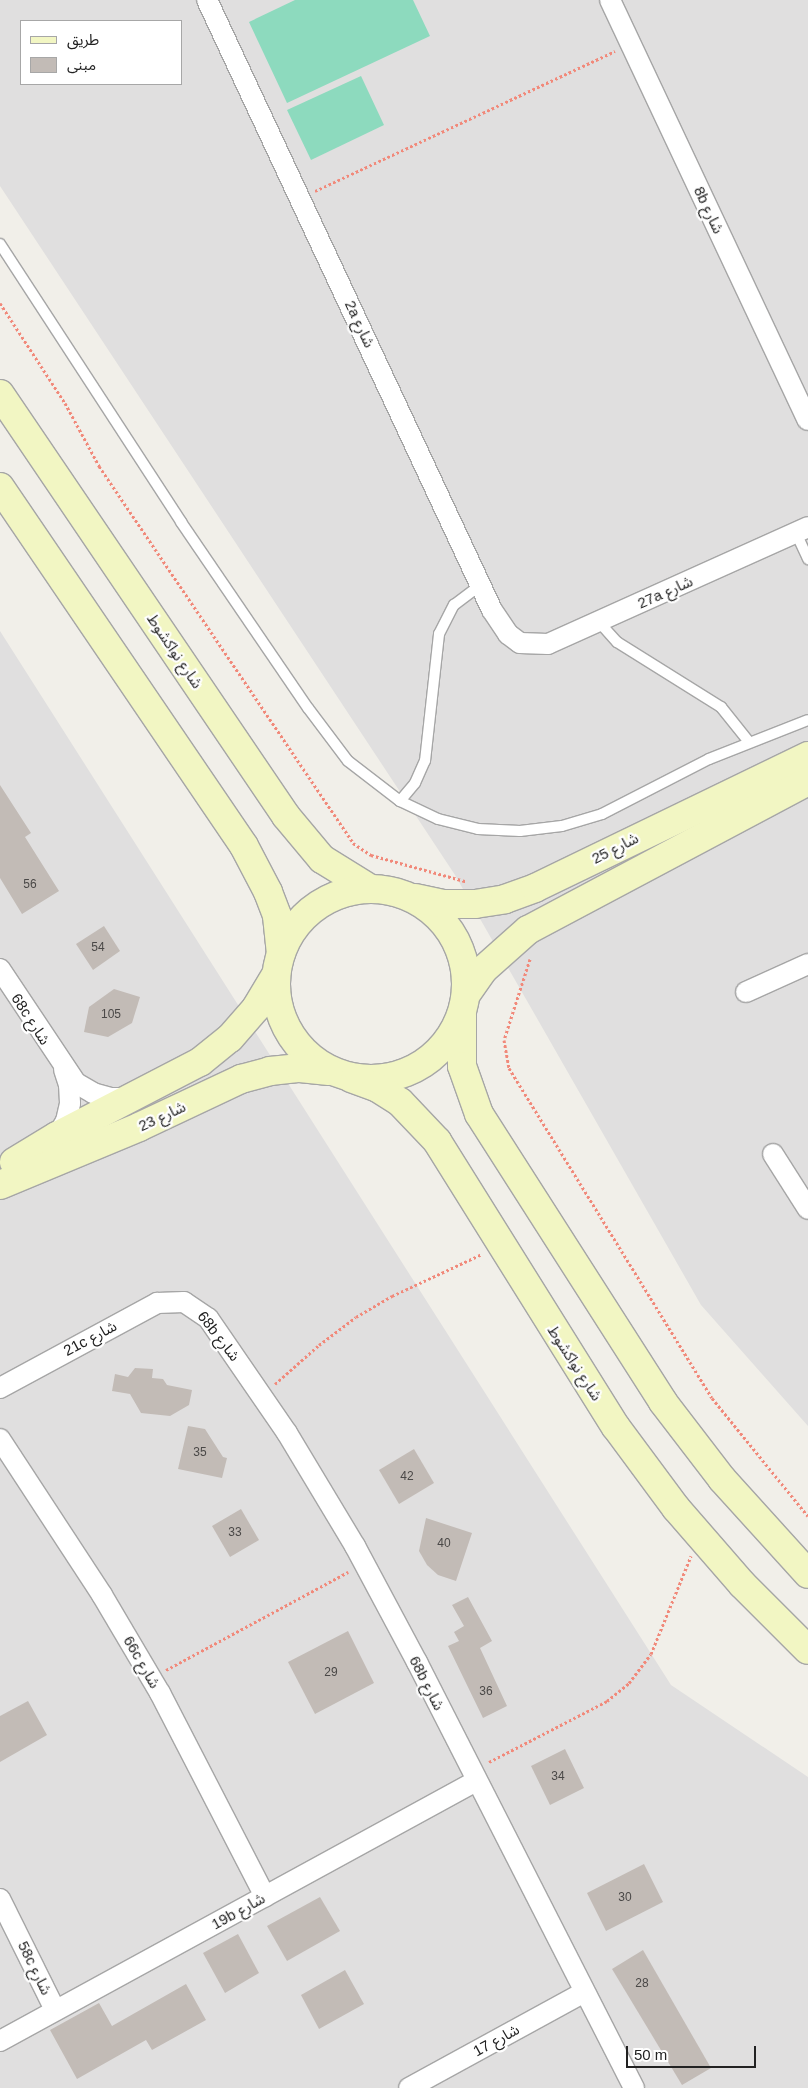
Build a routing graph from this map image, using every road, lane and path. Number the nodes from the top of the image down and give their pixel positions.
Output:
1 (207, 0) edge
2 (610, 0) edge
3 (631, 44) junction
4 (301, 198) junction
5 (0, 244) edge
6 (0, 394) edge
7 (808, 420) edge
8 (0, 487) edge
9 (802, 530) edge
10 (808, 558) edge
11 (481, 585) junction
12 (599, 622) junction
13 (520, 643) joint
14 (808, 720) edge
15 (749, 742) junction
16 (808, 756) edge
17 (808, 781) edge
18 (400, 801) junction
19 (369, 888) junction
20 (414, 898) junction
21 (278, 964) junction
22 (808, 964) edge
23 (0, 969) edge
24 (746, 992) dead end
25 (8, 999) edge
26 (464, 1004) junction
27 (63, 1068) junction
28 (340, 1074) junction
29 (131, 1098) junction
30 (57, 1136) junction
31 (773, 1154) dead end
32 (0, 1171) edge
33 (0, 1185) edge
34 (807, 1206) edge
35 (501, 1245) junction
36 (184, 1302) joint
37 (0, 1388) edge
38 (262, 1396) junction
39 (0, 1439) edge
40 (700, 1535) junction
41 (364, 1563) junction
42 (808, 1574) edge
43 (808, 1650) edge
44 (151, 1678) junction
45 (474, 1776) junction
46 (265, 1896) junction
47 (0, 1898) edge
48 (584, 1992) junction
49 (55, 2010) junction
50 (0, 2041) edge
51 (409, 2088) edge
52 (634, 2088) edge

1 - 4 street, 2a شارع
2 - 3 street, 8b شارع
3 - 4 path
3 - 7 street, 8b شارع
4 - 11 street, 2a شارع
5 - 18 lane
6 - 19 street, شارع نواكشوط
8 - 21 street
9 - 10 lane
9 - 12 street, 27a شارع
11 - 13 street, 2a شارع
11 - 18 lane
12 - 13 street, 27a شارع
12 - 15 lane
14 - 15 lane
15 - 18 lane
16 - 20 street, شارع 25
17 - 26 street
19 - 20 street
19 - 21 street, شارع 23
20 - 26 street
21 - 28 street
21 - 29 street, شارع 23
22 - 24 street
23 - 25 street, 68c شارع
25 - 27 street, 68c شارع
26 - 28 street
26 - 42 street
27 - 29 street, 68c شارع
27 - 30 street, 68c شارع
28 - 33 street, شارع 23
28 - 35 street, شارع نواكشوط
29 - 30 street, شارع 23
30 - 32 street, شارع 23
31 - 34 street
35 - 38 path
35 - 40 street, شارع نواكشوط
36 - 37 street, 21c شارع
36 - 38 street, 68b شارع
38 - 41 street, 68b شارع
39 - 44 street, 66c شارع
40 - 43 street, شارع نواكشوط
40 - 45 path
41 - 44 path
41 - 45 street, 68b شارع
44 - 46 street, 66c شارع
45 - 46 street, 19b شارع
45 - 48 street, 68b شارع
46 - 49 street, 19b شارع
47 - 49 street, 58c شارع
48 - 51 street, شارع 17
48 - 52 street, 68b شارع
49 - 50 street, 19b شارع

